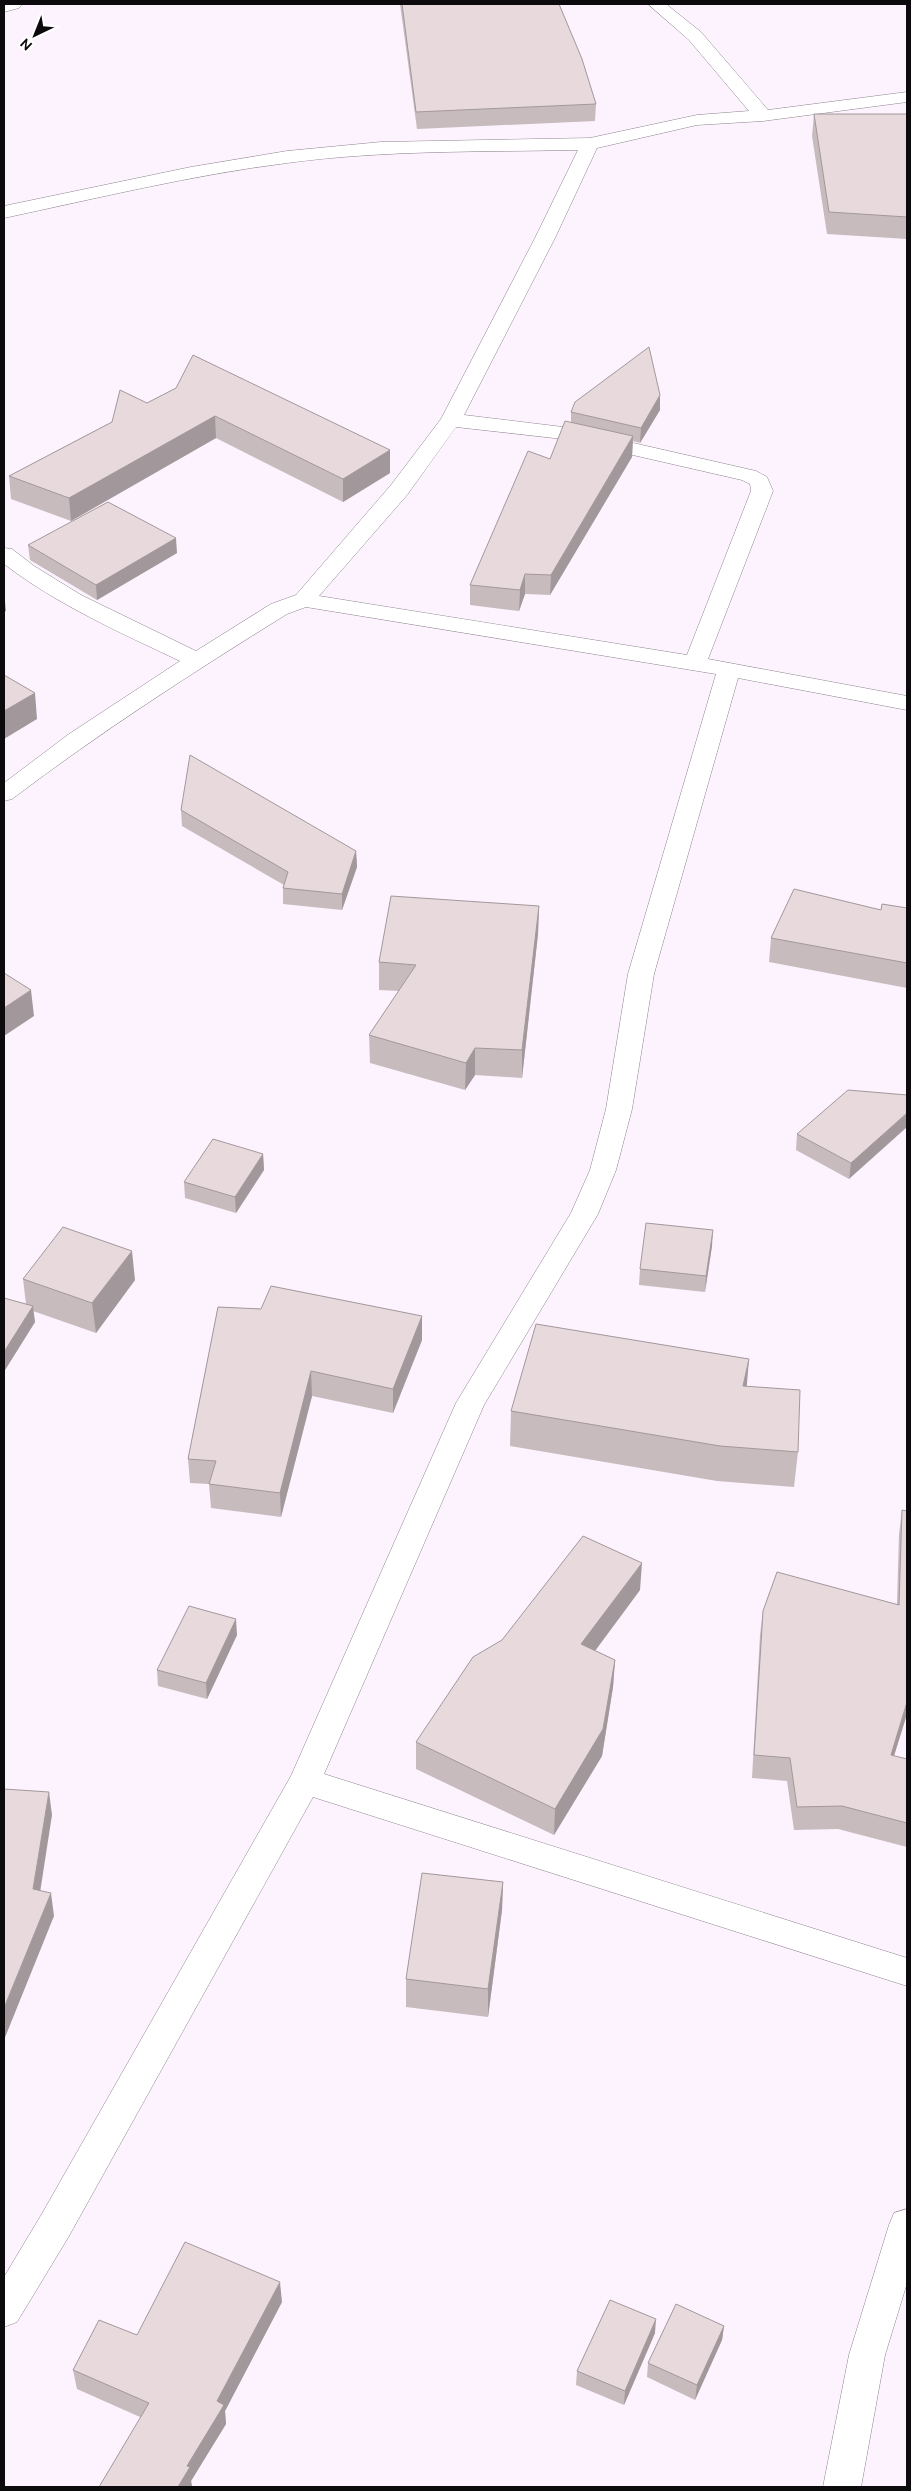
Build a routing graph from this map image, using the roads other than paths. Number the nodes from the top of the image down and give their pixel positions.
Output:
1 (13, 4) edge
2 (656, 4) edge
3 (4, 7) edge
4 (907, 97) edge
5 (763, 116) junction
6 (590, 144) junction
7 (4, 212) edge
8 (451, 420) junction
9 (4, 554) edge
10 (304, 600) junction
11 (199, 661) junction
12 (695, 663) junction
13 (729, 669) junction
14 (907, 703) edge
15 (4, 794) edge
16 (305, 1781) junction
17 (907, 1972) edge
18 (907, 2225) edge
19 (4, 2310) edge
20 (842, 2487) edge

1 - 3 street
2 - 5 street
4 - 5 street
5 - 6 street
6 - 7 street
6 - 8 street
8 - 10 street
8 - 12 street
9 - 11 street
10 - 11 street
10 - 12 street
11 - 15 street
12 - 13 street
13 - 14 street
13 - 16 street
16 - 17 street
16 - 19 street
18 - 20 street

